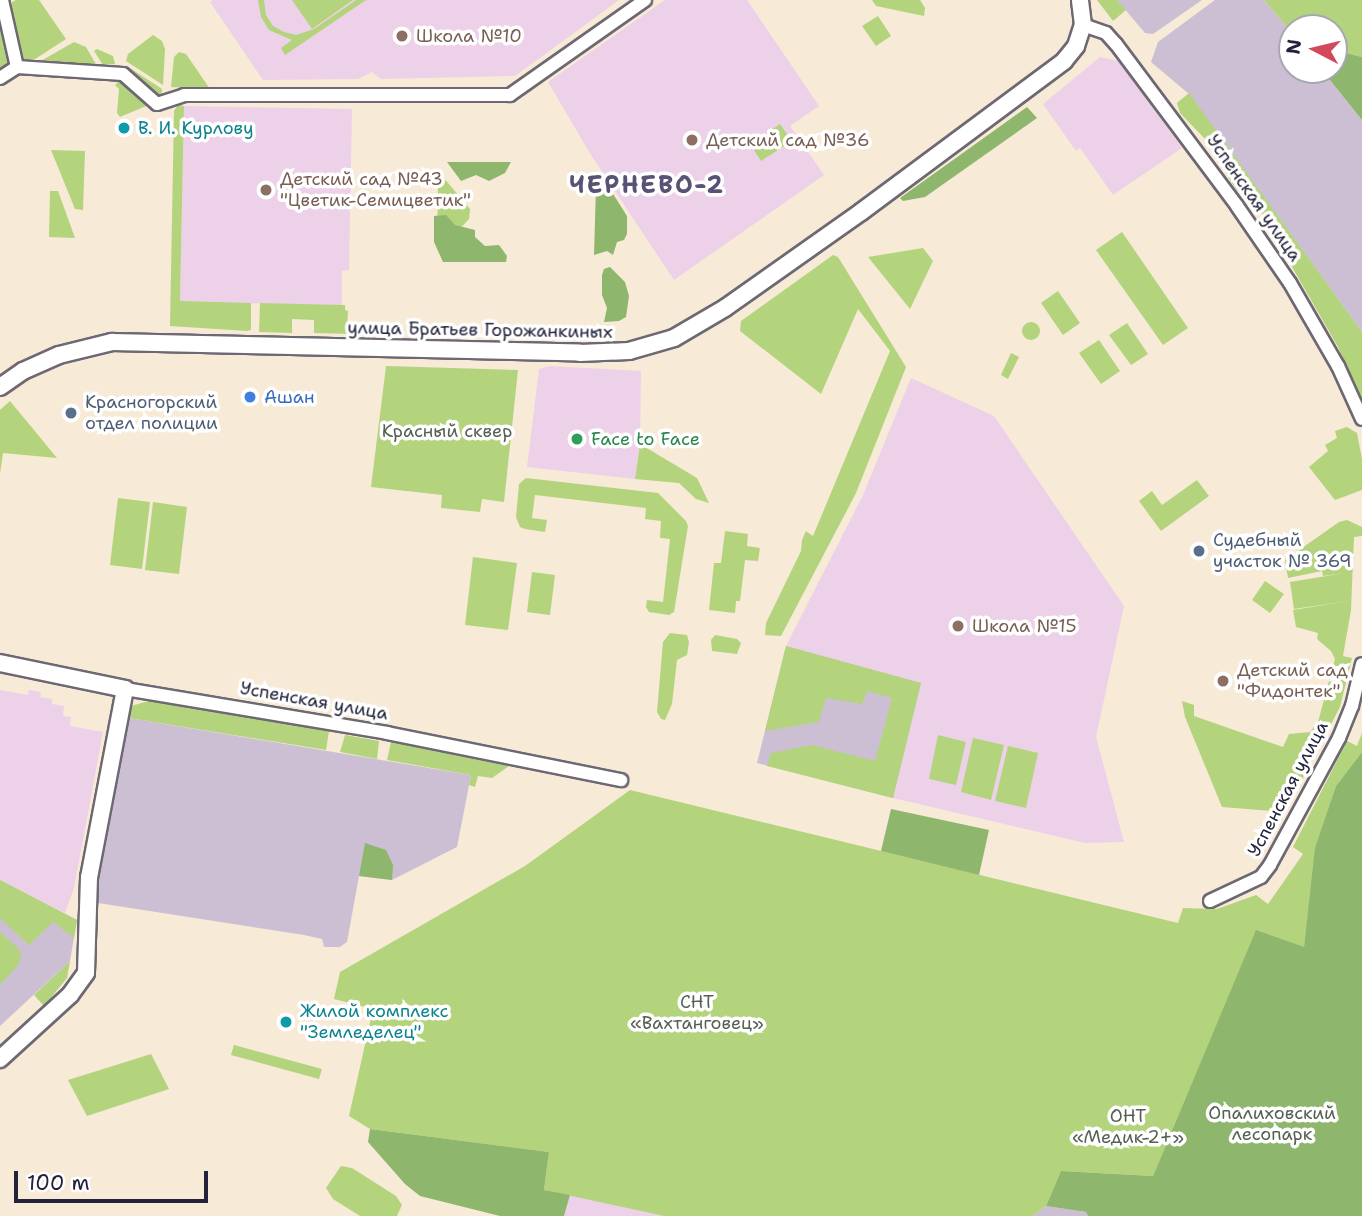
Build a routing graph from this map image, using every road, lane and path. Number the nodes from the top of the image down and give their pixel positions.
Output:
1 (2, 0) edge
2 (645, 0) edge
3 (1080, 0) edge
4 (1083, 25) junction
5 (17, 67) junction
6 (0, 78) edge
7 (0, 387) edge
8 (1362, 419) edge
9 (0, 663) edge
10 (1362, 664) edge
11 (125, 689) junction
12 (621, 780) dead end
13 (1210, 901) dead end
14 (0, 1059) edge

1 - 5 street
2 - 5 street
3 - 4 street
4 - 7 street, улица Братьев Горожанкиных
4 - 8 street, Успенская улица
5 - 6 street
9 - 11 street, Успенская улица
10 - 13 street, Успенская улица
11 - 12 street, Успенская улица
11 - 14 street

